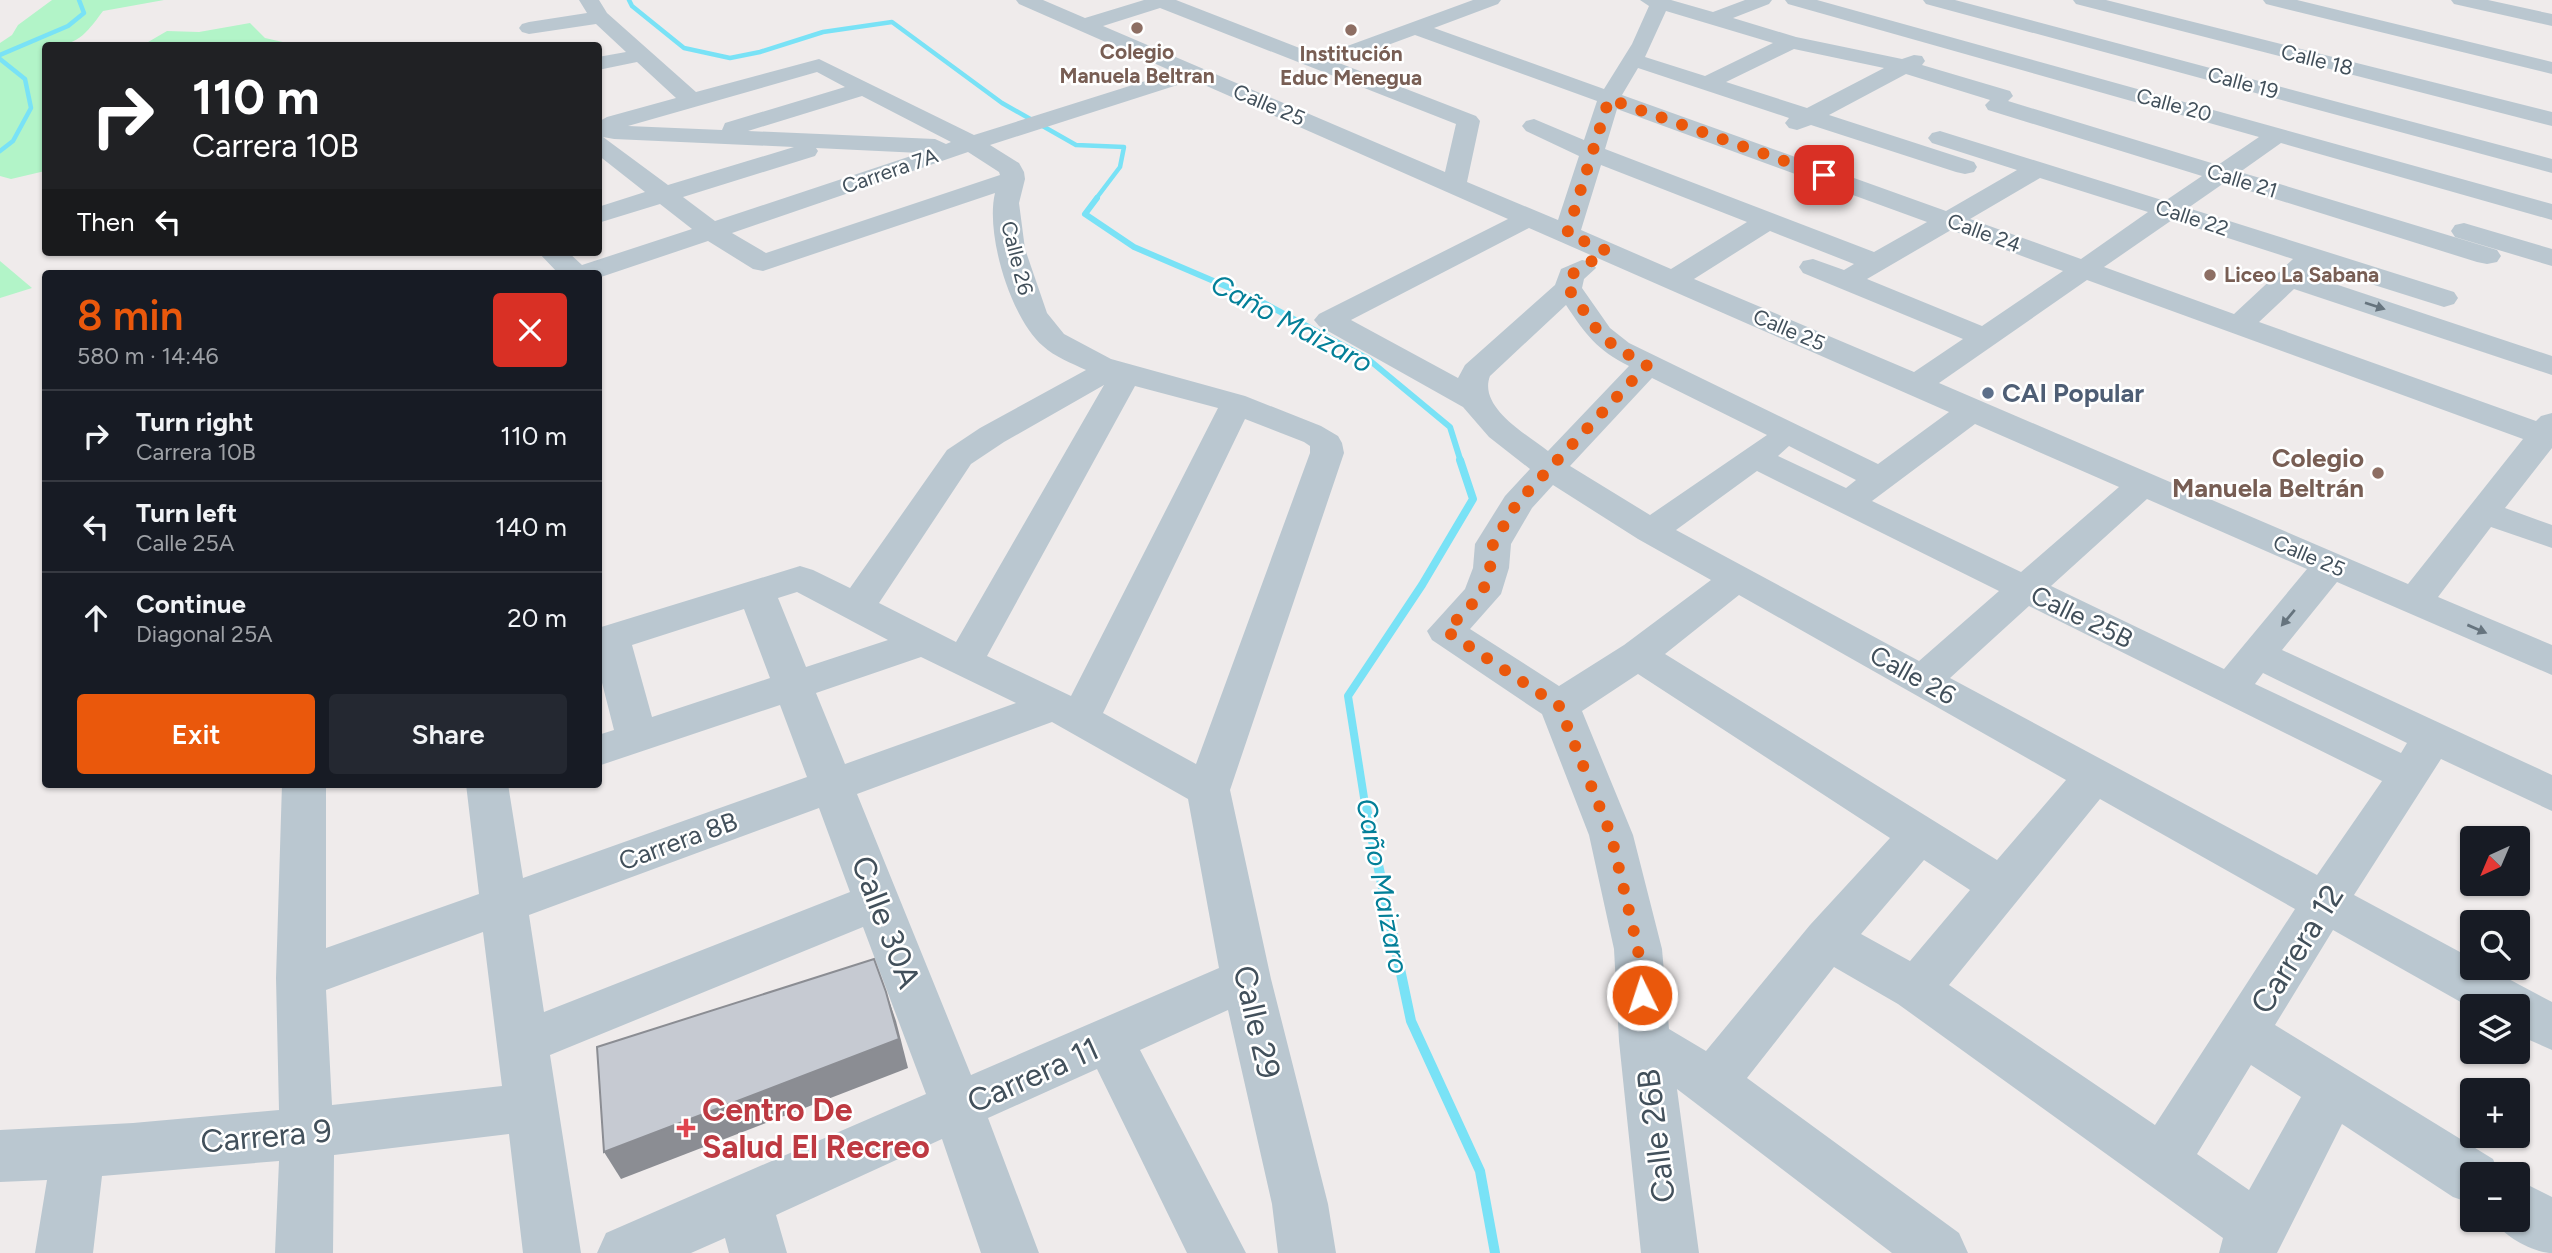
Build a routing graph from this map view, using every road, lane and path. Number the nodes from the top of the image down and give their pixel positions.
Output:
1 (1026, 0) edge
2 (1492, 0) edge
3 (1762, 0) edge
4 (1795, 0) edge
5 (1933, 0) edge
6 (2083, 0) edge
7 (2273, 0) edge
8 (2461, 0) edge
9 (1161, 1) edge
10 (1655, 2) edge
11 (2309, 4) edge
12 (2028, 6) dead end
13 (594, 9) edge
14 (1714, 19) junction
15 (2004, 19) junction
16 (2552, 20) edge
17 (1085, 25) junction
18 (530, 28) edge
19 (1415, 28) junction
20 (1265, 42) junction
21 (1792, 42) junction
22 (2248, 42) junction
23 (2552, 42) edge
24 (1946, 44) junction
25 (1638, 52) junction
26 (639, 55) junction
27 (2527, 62) junction
28 (602, 63) edge
29 (1207, 63) junction
30 (1319, 63) junction
31 (1904, 66) junction
32 (2552, 68) edge
33 (2040, 69) junction
34 (1731, 70) junction
35 (2200, 71) junction
36 (1707, 83) junction
37 (864, 88) junction
38 (1609, 99) junction
39 (2155, 99) junction
40 (691, 100) junction
41 (1999, 101) junction
42 (2487, 103) junction
43 (1812, 116) junction
44 (2552, 119) edge
45 (1534, 126) dead end
46 (733, 128) junction
47 (602, 129) edge
48 (602, 129) edge
49 (602, 129) edge
50 (602, 130) edge
51 (2279, 134) junction
52 (2095, 136) junction
53 (2446, 137) junction
54 (1940, 138) junction
55 (843, 139) junction
56 (1766, 139) junction
57 (963, 140) junction
58 (1917, 151) junction
59 (1593, 153) junction
60 (2552, 166) edge
61 (2037, 169) junction
62 (2407, 171) junction
63 (2221, 174) junction
64 (1013, 179) junction
65 (2013, 183) junction
66 (1454, 185) junction
67 (664, 194) junction
68 (2373, 200) junction
69 (2169, 211) junction
70 (2552, 212) edge
71 (602, 214) edge
72 (1530, 218) junction
73 (1950, 220) junction
74 (1767, 222) junction
75 (711, 231) junction
76 (1567, 234) junction
77 (1739, 238) junction
78 (1607, 251) junction
79 (556, 256) edge
80 (2312, 257) junction
81 (2552, 257) edge
82 (1874, 262) junction
83 (2084, 269) junction
84 (572, 270) edge
85 (596, 270) edge
86 (2473, 270) junction
87 (2287, 277) junction
88 (1673, 280) junction
89 (1846, 280) junction
90 (1568, 288) junction
91 (2420, 321) junction
92 (2238, 325) junction
93 (1983, 337) junction
94 (1647, 365) junction
95 (2552, 366) edge
96 (1119, 371) junction
97 (1916, 385) junction
98 (1474, 400) junction
99 (1236, 404) junction
100 (1973, 410) junction
101 (2549, 432) edge
102 (1787, 435) junction
103 (1754, 457) junction
104 (1549, 468) junction
105 (1879, 478) junction
106 (2143, 484) junction
107 (1848, 503) junction
108 (2483, 512) junction
109 (1651, 531) junction
110 (2552, 537) edge
111 (2331, 565) junction
112 (1737, 578) junction
113 (2025, 589) junction
114 (757, 593) junction
115 (2415, 601) junction
116 (856, 608) junction
117 (605, 640) edge
118 (923, 642) junction
119 (1638, 654) junction
120 (2258, 654) junction
121 (2552, 661) edge
122 (964, 662) junction
123 (1922, 680) junction
124 (794, 687) junction
125 (2230, 688) junction
126 (1559, 706) junction
127 (1068, 712) junction
128 (2433, 738) junction
129 (637, 739) junction
130 (602, 750) edge
131 (2094, 776) junction
132 (2410, 776) junction
133 (832, 785) junction
134 (304, 788) edge
135 (479, 788) edge
136 (1208, 790) junction
137 (2552, 794) edge
138 (1920, 834) junction
139 (2002, 887) junction
140 (877, 901) junction
141 (2325, 903) junction
142 (504, 905) junction
143 (1827, 939) junction
144 (300, 978) junction
145 (1246, 979) junction
146 (1916, 989) junction
147 (2491, 994) edge
148 (2530, 1016) edge
149 (2552, 1028) edge
150 (2245, 1033) junction
151 (1644, 1041) junction
152 (1109, 1042) junction
153 (523, 1043) junction
154 (1712, 1083) junction
155 (2333, 1089) junction
156 (531, 1107) junction
157 (958, 1108) junction
158 (307, 1134) junction
159 (78, 1153) junction
160 (0, 1156) edge
161 (2162, 1162) junction
162 (2460, 1170) edge
163 (2530, 1215) edge
164 (751, 1227) edge
165 (2552, 1229) edge
166 (2252, 1241) edge
167 (64, 1253) edge
168 (304, 1253) edge
169 (552, 1253) edge
170 (626, 1253) edge
171 (1010, 1253) edge
172 (1217, 1253) edge
173 (1307, 1253) edge
174 (1670, 1253) edge
175 (1939, 1253) edge

1 - 17 street, Calle 25
2 - 19 street
3 - 14 street
4 - 24 street, Calle 20
5 - 15 street, Calle 19
6 - 22 street, Calle 18
7 - 11 street
8 - 16 street
9 - 17 street
9 - 20 street
10 - 14 street, Calle 21
10 - 25 street
11 - 22 street
11 - 27 street
12 - 15 street
13 - 18 street
13 - 26 street
14 - 21 street, Calle 21
15 - 24 street
15 - 35 street, Calle 19
17 - 29 street, Calle 25
19 - 30 street
19 - 38 street, Calle 24
20 - 29 street, Carrera 7A
20 - 30 street
21 - 31 street, Calle 21
21 - 34 street
22 - 35 street
22 - 42 street, Calle 18
23 - 27 street
24 - 31 street
24 - 33 street, Calle 20
25 - 34 street
25 - 36 street
25 - 38 street
26 - 28 street
26 - 40 street
27 - 32 street
27 - 42 street
29 - 57 street, Carrera 7A
29 - 66 street, Calle 25
30 - 66 street
31 - 41 street, Calle 21
31 - 43 street
33 - 39 street, Calle 20
33 - 41 street
34 - 36 street
35 - 39 street
35 - 53 street, Calle 19
36 - 43 street
37 - 40 street
37 - 46 street
37 - 57 street
38 - 56 street, Calle 24
38 - 59 street
39 - 51 street, Calle 20
39 - 52 street
40 - 47 street
41 - 52 street, Calle 21
41 - 54 street
42 - 44 street, Calle 18
42 - 53 street
43 - 56 street
43 - 58 street
45 - 59 street
46 - 48 street
46 - 55 street
49 - 55 street
50 - 67 street
51 - 62 street, Calle 20
51 - 63 street
52 - 63 street, Calle 21
53 - 60 street, Calle 19
53 - 62 street
54 - 58 street
54 - 61 street, Calle 22
55 - 57 street
55 - 67 street
56 - 73 street, Calle 24
57 - 64 street
57 - 75 street, Carrera 7A
58 - 65 street
59 - 74 street
59 - 76 street
61 - 65 street
61 - 69 street, Calle 22
62 - 68 street
62 - 70 street, Calle 20
63 - 68 street, Calle 21
63 - 69 street
64 - 75 street
64 - 96 street, Calle 26
65 - 73 street
66 - 72 street, Calle 25
67 - 71 street
67 - 75 street
68 - 86 street, Calle 21
69 - 80 street, Calle 22
69 - 83 street
72 - 76 street, Calle 25
72 - 98 street, Calle 26
73 - 82 street
73 - 83 street, Calle 24
74 - 77 street
74 - 82 street
75 - 85 street, Carrera 7A
76 - 78 street, Calle 25
77 - 88 street
77 - 89 street
78 - 88 street, Calle 25
78 - 90 street
79 - 84 street
80 - 86 street, Calle 22
80 - 87 street
81 - 86 street
82 - 89 street
83 - 92 street, Calle 24
83 - 93 street
86 - 91 street
87 -> 91 street
87 - 92 street
88 - 97 street, Calle 25
89 - 93 street
90 - 94 street
90 - 98 street
91 - 95 street
92 - 101 street, Calle 24
93 - 97 street
94 - 102 street
94 - 104 street
96 - 99 street, Calle 26
96 - 116 street
96 - 122 street
97 - 100 street, Calle 25
98 - 104 street, Calle 26
99 - 127 street
99 - 136 street, Calle 26
100 - 105 street
100 - 106 street, Calle 25
101 - 108 street
102 - 103 street
102 - 105 street
103 - 107 street, Calle 25B
103 - 109 street
104 - 109 street, Calle 26
104 - 126 street
105 - 107 street
106 - 111 street, Calle 25
106 - 113 street
107 - 113 street, Calle 25B
108 - 110 street
108 - 115 street
109 - 112 street, Calle 26
111 - 115 street, Calle 25
111 -> 120 street
112 - 119 street
112 - 123 street, Calle 26
113 - 123 street
113 - 125 street, Calle 25B
114 - 116 street
114 - 117 street
114 - 124 street, Calle 30A
115 -> 121 street, Calle 25
116 - 118 street
117 - 129 street
118 - 122 street
118 - 124 street
119 - 126 street
119 - 138 street
120 - 125 street
120 - 128 street
122 - 127 street
123 - 131 street, Calle 26
124 - 129 street
124 - 133 street, Calle 30A
125 - 132 street, Calle 25B
126 - 151 street, Calle 26B
127 - 133 street, Carrera 8B
127 - 136 street
128 - 132 street, Carrera 12
128 - 137 street
129 - 130 street
131 - 139 street
131 - 141 street, Calle 26
132 - 141 street, Carrera 12
133 - 140 street, Calle 30A
133 - 142 street, Carrera 8B
134 - 144 street
135 - 142 street
136 - 145 street, Calle 29
138 - 139 street
138 - 143 street
139 - 146 street
140 - 153 street
140 - 157 street, Calle 30A
141 - 147 street, Calle 26
141 - 150 street, Carrera 12
142 - 144 street, Carrera 8B
142 - 153 street
143 - 146 street
143 - 154 street
144 - 158 street
145 - 152 street, Carrera 11
145 - 173 street, Calle 29
146 - 161 street
148 - 149 street
150 - 155 street
150 - 161 street, Carrera 12
151 - 154 street
151 - 174 street, Calle 26B
152 - 157 street, Carrera 11
152 - 172 street
153 - 156 street
154 - 175 street
155 - 162 street
155 - 166 street
156 - 158 street, Carrera 9
156 - 169 street
157 - 164 street, Carrera 11
157 - 171 street, Calle 30A
158 - 159 street, Carrera 9
158 - 168 street
159 - 160 street, Carrera 9
159 - 167 street
161 - 166 street
163 - 165 street
164 - 170 street, Carrera 11

